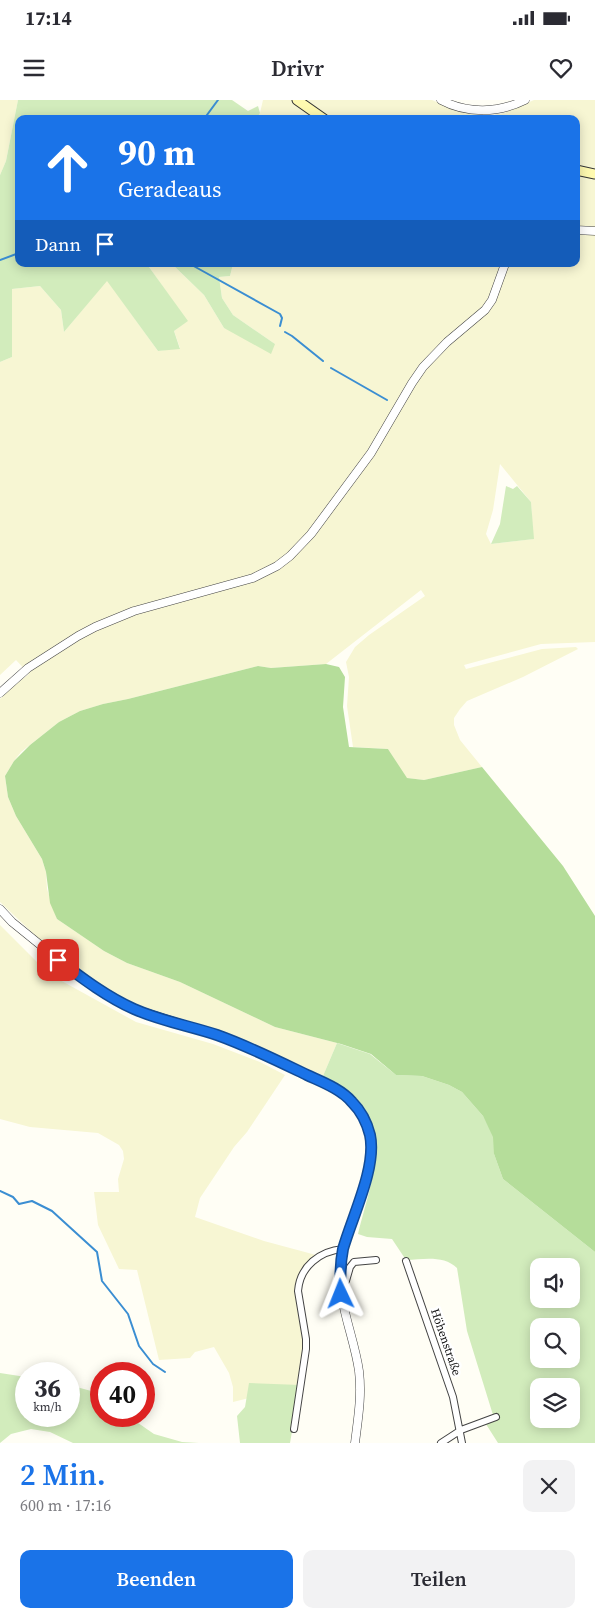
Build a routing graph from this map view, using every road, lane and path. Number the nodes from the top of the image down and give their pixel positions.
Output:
1 (297, 100) edge
2 (441, 100) edge
3 (525, 100) edge
4 (318, 115) edge
5 (580, 171) edge
6 (595, 174) edge
7 (580, 230) edge
8 (595, 231) edge
9 (503, 267) edge
10 (0, 693) edge
11 (0, 909) edge
12 (343, 1249) junction
13 (376, 1260) dead end
14 (406, 1261) dead end
15 (340, 1284) junction
16 (496, 1417) dead end
17 (294, 1429) dead end
18 (461, 1430) junction
19 (355, 1443) edge
20 (441, 1443) edge
21 (462, 1443) edge

1 - 4 main road
2 - 3 street
5 - 6 main road
7 - 8 street
9 - 10 street
11 - 12 street
12 - 15 street
12 - 17 street
13 - 15 street
14 - 18 street, Höhenstraße
15 - 19 street
16 - 18 street
18 - 20 street
18 - 21 street, Höhenstraße

